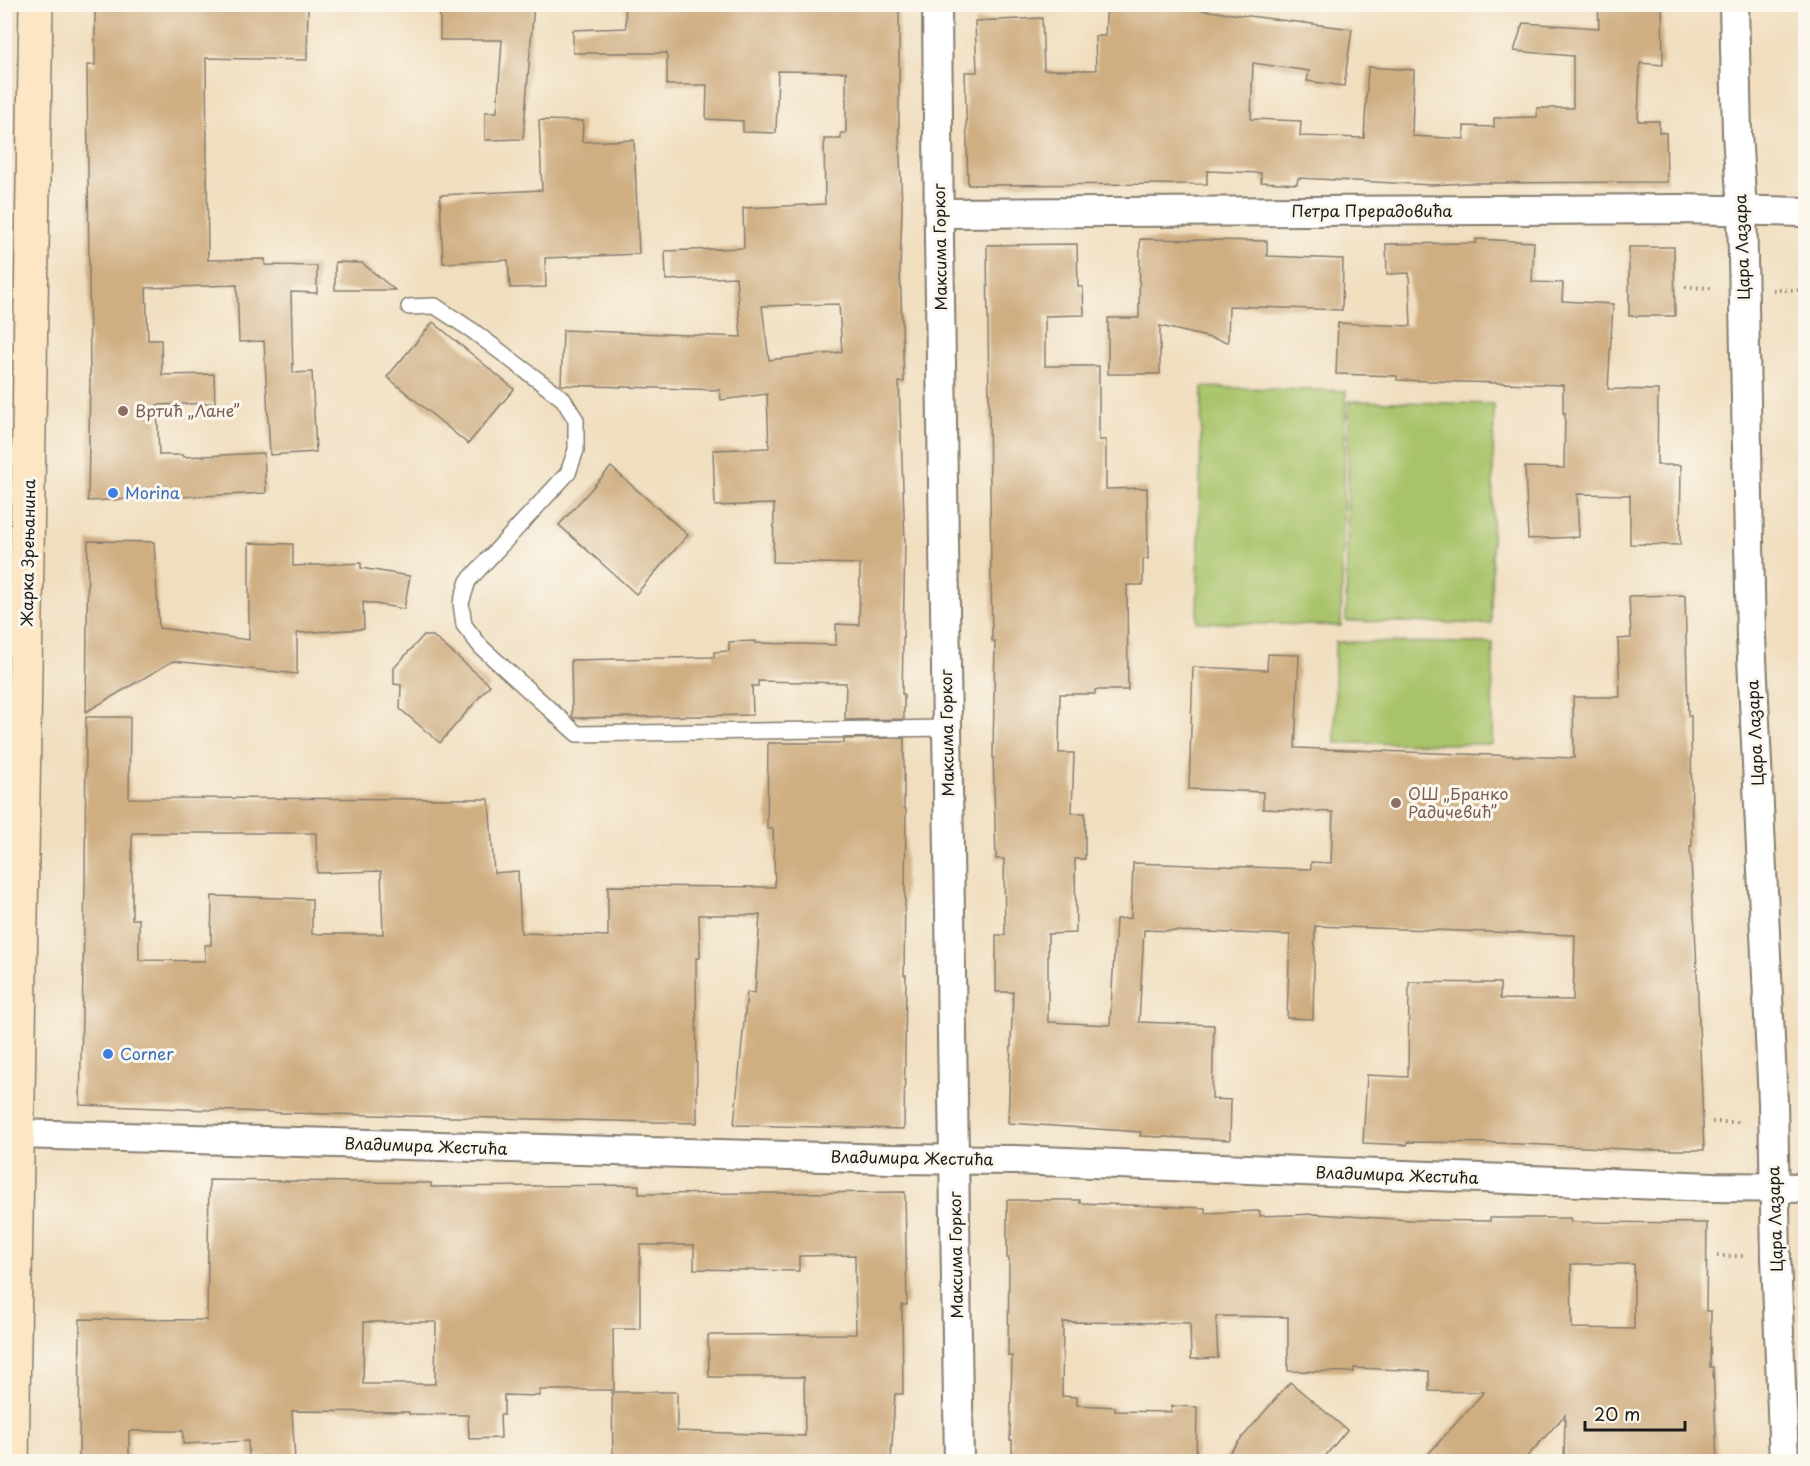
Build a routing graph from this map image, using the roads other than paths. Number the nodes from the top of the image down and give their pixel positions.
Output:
1 (36, 4) edge
2 (937, 4) edge
3 (1734, 4) edge
4 (1742, 210) junction
5 (1806, 212) edge
6 (939, 213) junction
7 (409, 307) dead end
8 (15, 688) edge
9 (947, 728) junction
10 (18, 1134) junction
11 (955, 1159) junction
12 (1774, 1188) junction
13 (1806, 1188) edge
14 (9, 1411) edge
15 (12, 1461) edge
16 (958, 1461) edge
17 (1784, 1461) edge

1 - 8 street, Жарка Зрењанина
2 - 6 street, Максима Горког
3 - 4 street, Цара Лазара
4 - 5 street, Петра Прерадовића
4 - 6 street, Петра Прерадовића
4 - 12 street, Цара Лазара
6 - 9 street, Максима Горког
7 - 9 lane
8 - 10 street, Жарка Зрењанина
9 - 11 street, Максима Горког
10 - 11 street, Владимира Жестића
10 - 14 street, Жарка Зрењанина
11 - 12 street, Владимира Жестића
11 - 16 street, Максима Горког
12 - 13 street, Владимира Жестића
12 - 17 street, Цара Лазара
14 - 15 street, Жарка Зрењанина

